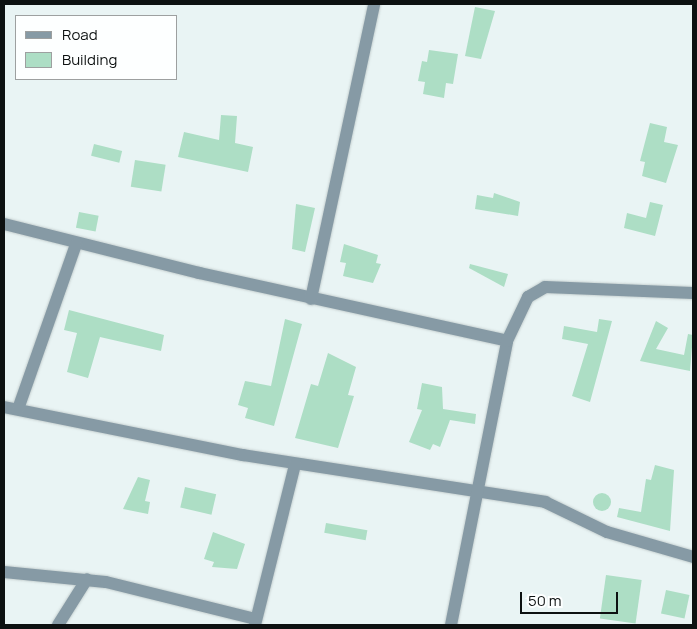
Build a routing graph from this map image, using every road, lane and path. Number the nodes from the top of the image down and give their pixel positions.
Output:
1 (374, 4) edge
2 (4, 224) edge
3 (76, 244) junction
4 (693, 293) edge
5 (310, 299) junction
6 (507, 341) junction
7 (4, 407) edge
8 (18, 410) junction
9 (295, 464) junction
10 (477, 493) junction
11 (693, 557) edge
12 (4, 572) edge
13 (87, 580) junction
14 (255, 622) edge
15 (58, 625) edge
16 (451, 625) edge

1 - 5 street
2 - 3 street
3 - 5 street
3 - 8 street
4 - 6 street
5 - 6 street
6 - 10 street
7 - 8 street
8 - 9 street
9 - 10 street
9 - 14 street
10 - 11 street
10 - 16 street
12 - 13 street
13 - 14 street
13 - 15 street

